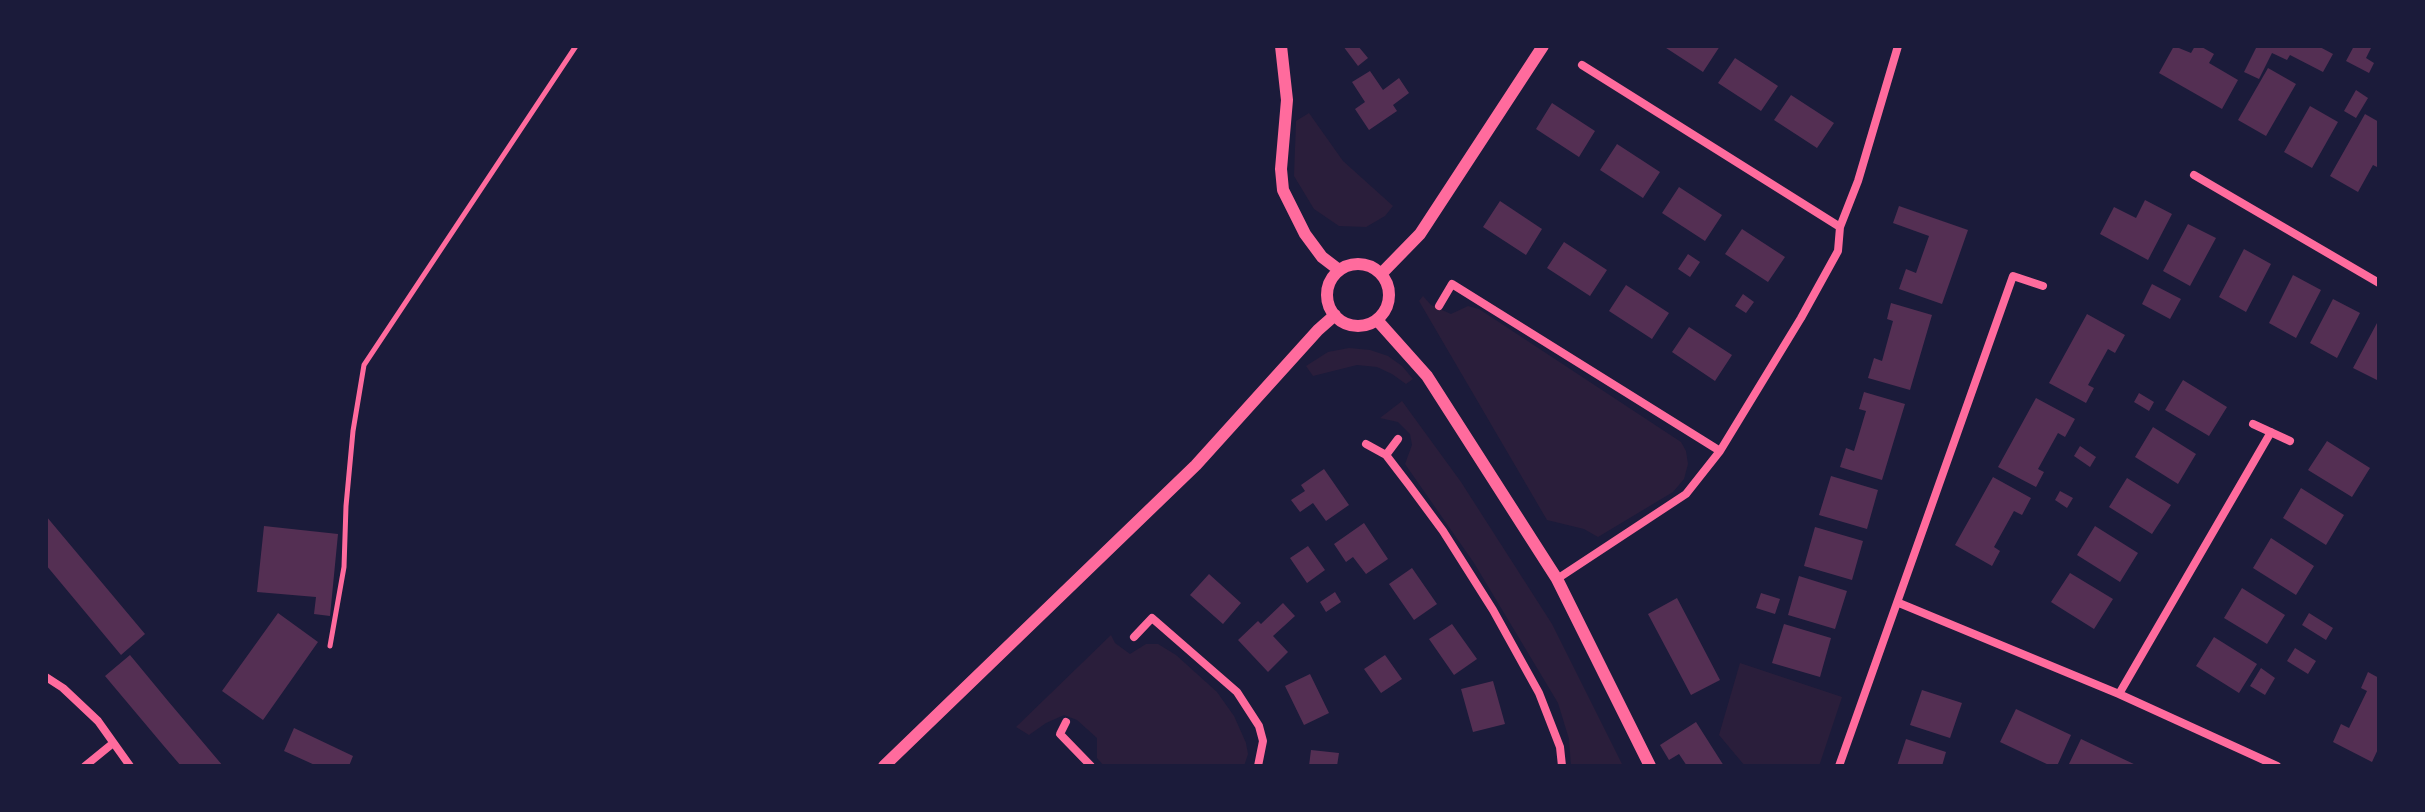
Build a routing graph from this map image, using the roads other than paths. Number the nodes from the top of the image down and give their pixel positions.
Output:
1 (576, 46) edge
2 (1281, 46) edge
3 (1543, 46) edge
4 (1898, 46) edge
5 (1582, 65) dead end
6 (2194, 175) dead end
7 (1840, 227) junction
8 (1339, 270) junction
9 (1381, 274) junction
10 (2379, 283) edge
11 (2043, 286) dead end
12 (1439, 306) dead end
13 (1335, 315) junction
14 (1377, 320) junction
15 (2253, 424) dead end
16 (2271, 432) junction
17 (1398, 439) dead end
18 (2290, 441) dead end
19 (1366, 444) dead end
20 (1720, 451) junction
21 (1386, 455) junction
22 (1557, 579) junction
23 (1899, 603) junction
24 (1134, 637) dead end
25 (330, 646) dead end
26 (46, 677) edge
27 (2119, 694) junction
28 (1066, 722) dead end
29 (112, 744) junction
30 (85, 766) edge
31 (130, 766) edge
32 (884, 766) edge
33 (1091, 766) edge
34 (1258, 766) edge
35 (1562, 766) edge
36 (1650, 766) edge
37 (1839, 766) edge
38 (2277, 766) edge

1 - 25 lane
2 - 8 street
3 - 9 street
4 - 7 street
5 - 7 street
6 - 10 street
7 - 20 street
8 - 9 street
8 - 13 street
9 - 14 street
11 - 23 street
12 - 20 street
13 - 14 street
13 - 32 street
14 - 22 street
15 - 16 street
16 - 18 street
16 - 27 street
17 - 21 street
19 - 21 street
20 - 22 street
21 - 35 street
22 - 36 street
23 - 27 street
23 - 37 street
24 - 34 street
26 - 29 street
27 - 38 street
28 - 33 street
29 - 30 street
29 - 31 street

